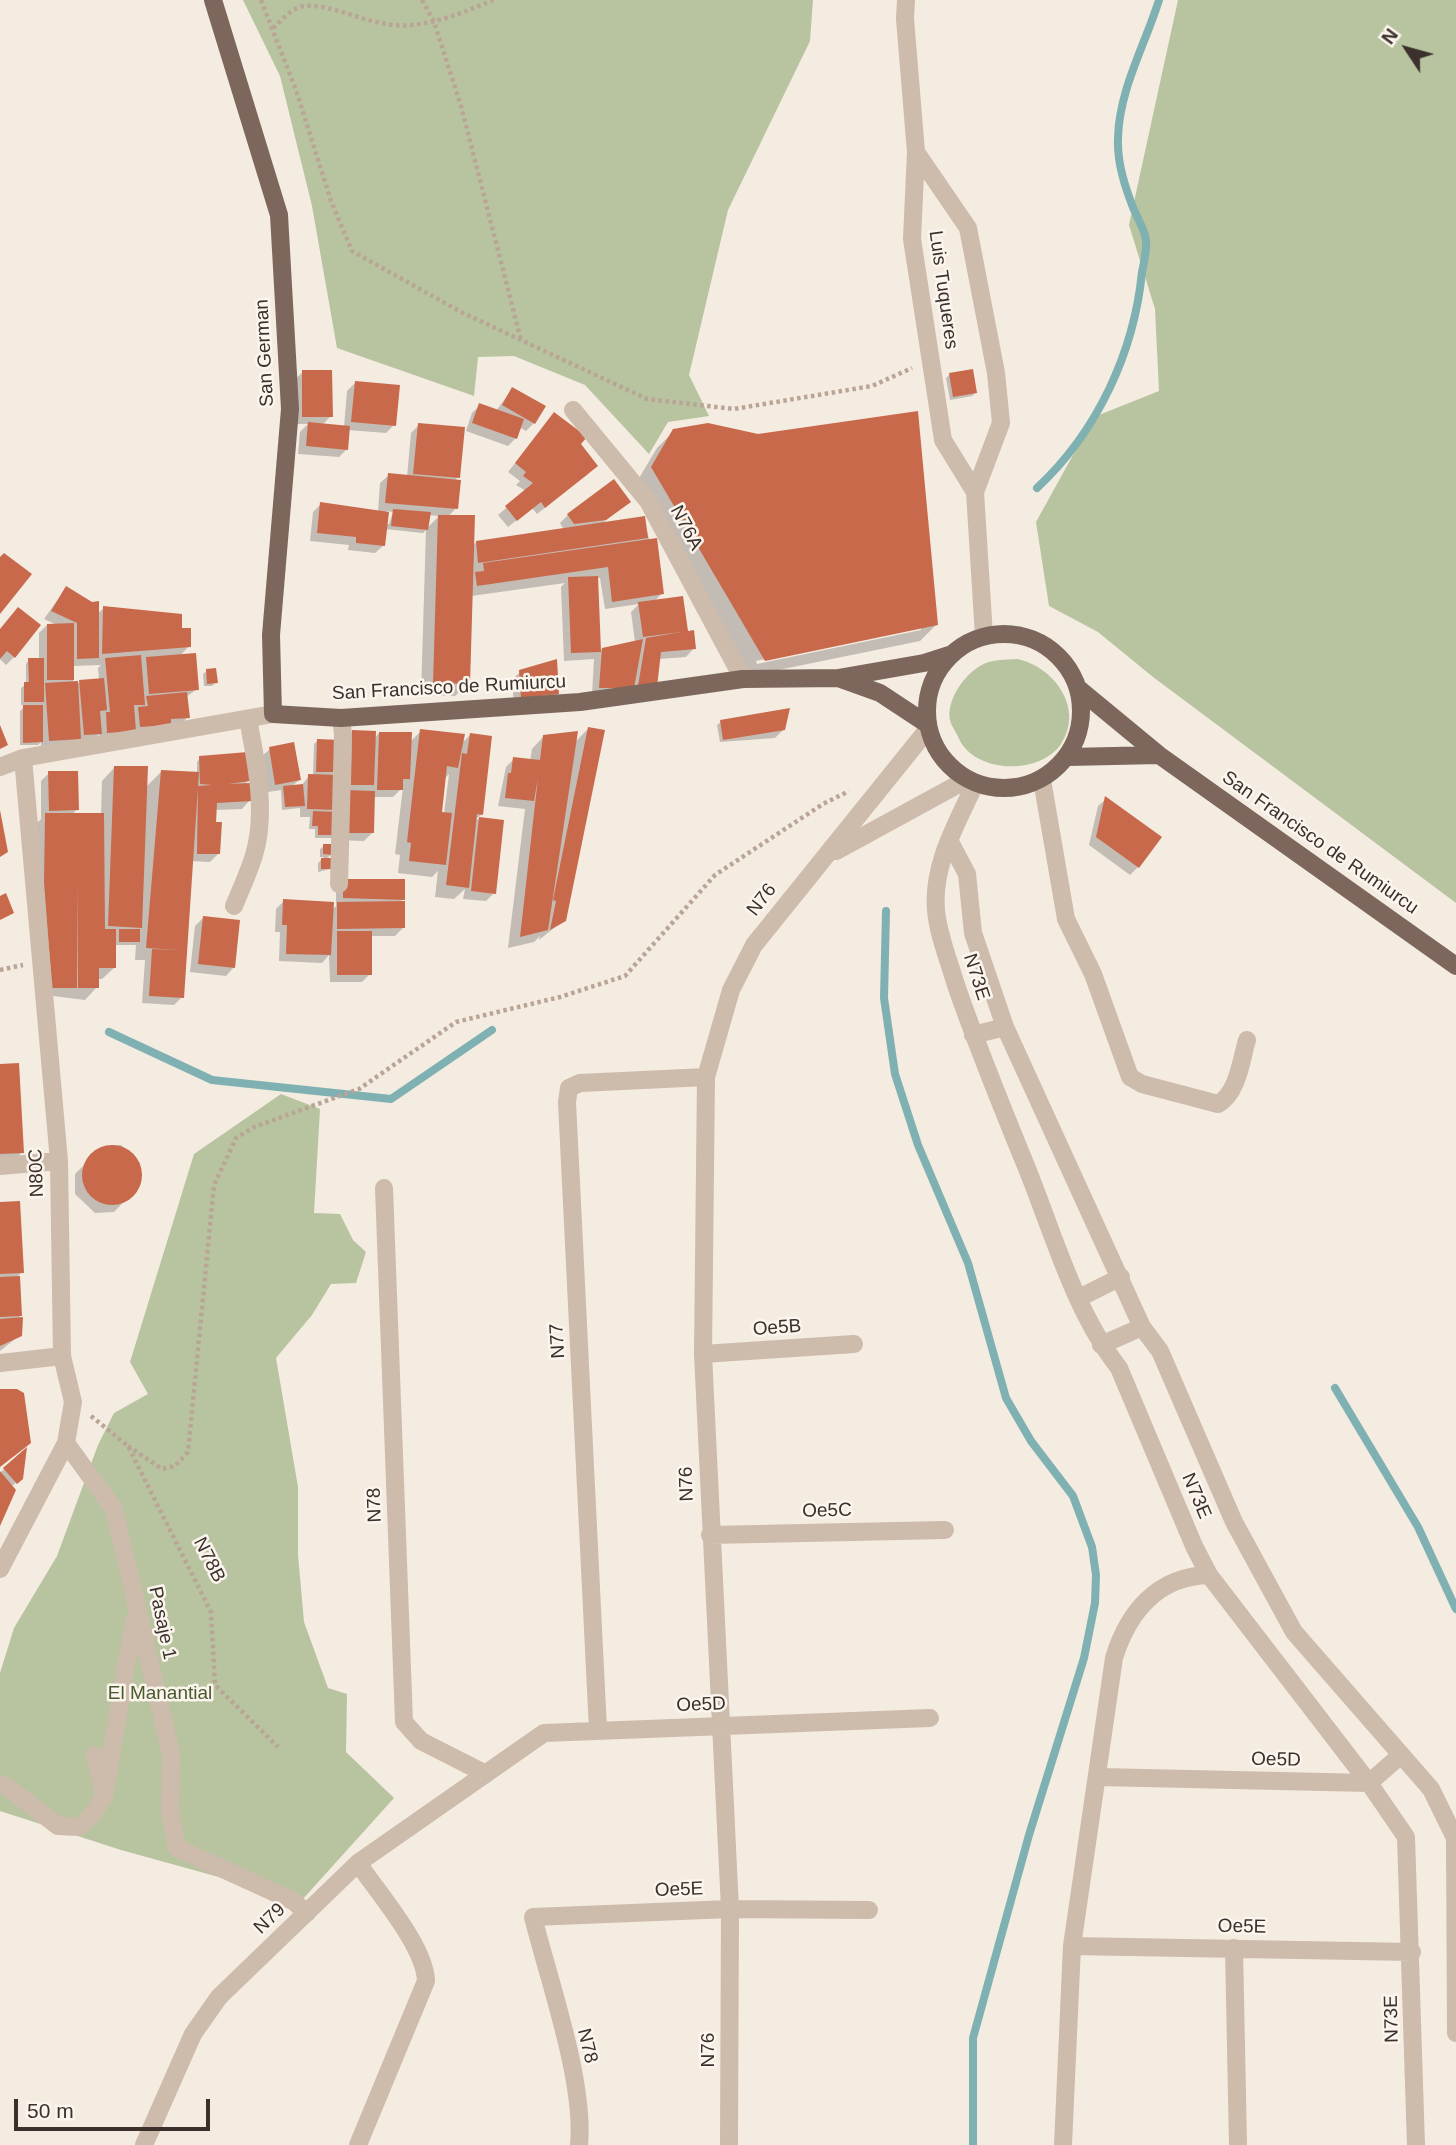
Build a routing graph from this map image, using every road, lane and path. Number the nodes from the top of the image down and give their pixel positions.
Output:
1 (213, 0) edge
2 (261, 0) edge
3 (422, 0) edge
4 (493, 0) edge
5 (906, 0) edge
6 (434, 22) junction
7 (273, 28) junction
8 (916, 152) junction
9 (521, 340) junction
10 (932, 359) junction
11 (573, 410) dead end
12 (975, 492) junction
13 (984, 636) junction
14 (952, 654) junction
15 (838, 678) junction
16 (743, 679) junction
17 (1079, 689) junction
18 (273, 714) junction
19 (341, 718) junction
20 (248, 719) junction
21 (928, 726) junction
22 (1160, 755) junction
23 (1068, 757) junction
24 (23, 758) junction
25 (0, 767) edge
26 (1042, 780) junction
27 (970, 782) junction
28 (885, 783) junction
29 (948, 841) junction
30 (826, 856) junction
31 (339, 884) dead end
32 (234, 906) dead end
33 (1456, 966) edge
34 (1005, 1027) junction
35 (973, 1035) junction
36 (1247, 1040) dead end
37 (706, 1077) junction
38 (59, 1161) junction
39 (0, 1166) edge
40 (384, 1188) dead end
41 (1121, 1277) junction
42 (1079, 1298) junction
43 (1142, 1327) junction
44 (854, 1344) dead end
45 (1101, 1345) junction
46 (703, 1354) junction
47 (62, 1356) junction
48 (0, 1363) edge
49 (73, 1402) junction
50 (66, 1443) junction
51 (128, 1446) junction
52 (945, 1530) dead end
53 (710, 1535) junction
54 (0, 1569) edge
55 (1209, 1575) junction
56 (136, 1605) junction
57 (930, 1718) dead end
58 (720, 1726) junction
59 (598, 1730) junction
60 (278, 1747) dead end
61 (95, 1755) dead end
62 (1401, 1755) junction
63 (486, 1773) junction
64 (1099, 1777) junction
65 (1369, 1783) junction
66 (0, 1784) edge
67 (104, 1796) junction
68 (358, 1863) junction
69 (730, 1909) junction
70 (869, 1910) dead end
71 (307, 1913) junction
72 (533, 1917) joint
73 (1072, 1946) junction
74 (1234, 1948) junction
75 (1412, 1952) junction
76 (1456, 2033) edge
77 (144, 2145) edge
78 (358, 2145) edge
79 (579, 2145) edge
80 (729, 2145) edge
81 (1063, 2145) edge
82 (1238, 2145) edge
83 (1416, 2145) edge

1 - 18 main road, San German
2 - 7 path
3 - 6 path
4 - 6 path
5 - 8 street, Luis Tuqueres
6 - 7 path
6 - 9 path
7 - 9 path
8 - 10 street, Luis Tuqueres
8 - 12 street
9 - 10 path
10 - 12 street, Luis Tuqueres
11 - 16 street, N76A
12 - 13 street
13 - 14 main road
13 - 17 main road
14 - 15 main road, San Francisco de Rumiurcu
14 - 21 main road
15 - 16 main road, San Francisco de Rumiurcu
15 - 21 main road, San Francisco de Rumiurcu
16 - 19 main road, San Francisco de Rumiurcu
17 - 22 main road, San Francisco de Rumiurcu
17 - 23 main road
18 - 19 main road, San Francisco de Rumiurcu
18 - 20 street, San Francisco de Rumiurcu
19 - 31 street
20 - 24 street, San Francisco de Rumiurcu
20 - 32 street
21 - 27 main road
21 - 28 street, N76
22 - 23 main road
22 - 33 main road, San Francisco de Rumiurcu
23 - 26 main road
24 - 25 street, San Francisco de Rumiurcu
24 - 38 street, N80C
26 - 27 main road
26 - 36 street
27 - 29 street, N73E
27 - 30 street, N76
28 - 30 street, N76
28 - 51 path
29 - 34 street, N73E
29 - 35 street, N73E
30 - 37 street, N76
34 - 35 street
34 - 41 street, N73E
35 - 42 street, N73E
37 - 46 street, N76
37 - 59 street, N77
38 - 39 street
38 - 47 street, N80C
40 - 63 street, N78
41 - 42 street
41 - 43 street, N73E
42 - 45 street, N73E
43 - 45 street
43 - 62 street, N73E
44 - 46 street, Oe5B
45 - 55 street, N73E
46 - 53 street, N76
47 - 48 street
47 - 49 street, N80C
49 - 50 street, N80C
49 - 51 path, N78B
50 - 54 street, N80C
50 - 56 street, Pasaje 1
51 - 60 path, N78B
52 - 53 street, Oe5C
53 - 58 street, N76
55 - 64 street
55 - 65 street, N73E
56 - 67 street
56 - 71 street, Pasaje 1
57 - 58 street, Oe5D
58 - 59 street, Oe5D
58 - 69 street, N76
59 - 63 street, Oe5D
61 - 67 street
62 - 65 street
62 - 76 street, N73E
63 - 68 street, N79
64 - 65 street, Oe5D
64 - 73 street
65 - 75 street, N73E
66 - 67 street
68 - 71 street, N79
68 - 78 street
69 - 70 street, Oe5E
69 - 72 street, Oe5E
69 - 80 street, N76
71 - 77 street, N79
72 - 79 street, N78
73 - 74 street, Oe5E
73 - 81 street
74 - 75 street, Oe5E
74 - 82 street
75 - 83 street, N73E

